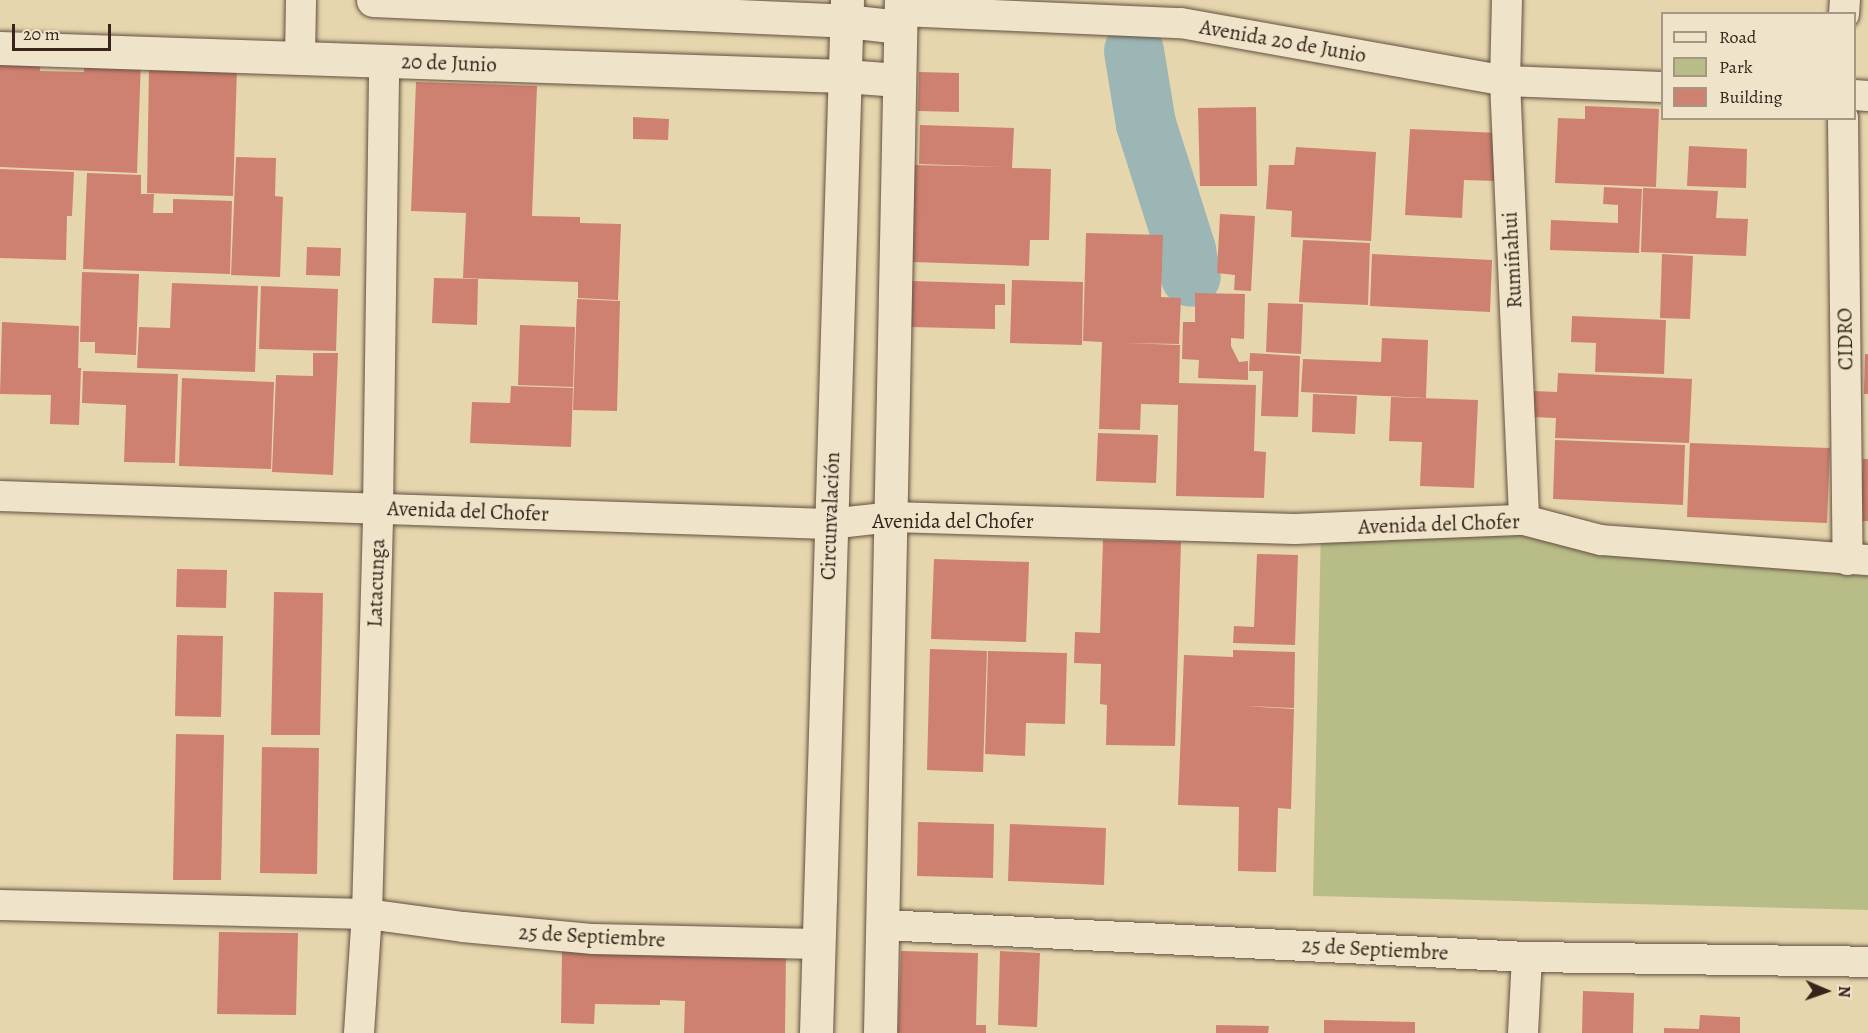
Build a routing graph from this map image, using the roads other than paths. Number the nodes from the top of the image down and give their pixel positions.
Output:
1 (301, 0) edge
2 (372, 0) edge
3 (1507, 0) edge
4 (847, 11) edge
5 (901, 12) edge
6 (1180, 12) edge
7 (0, 48) edge
8 (300, 58) junction
9 (384, 61) junction
10 (845, 76) junction
11 (898, 80) junction
12 (1504, 81) junction
13 (1661, 87) edge
14 (1843, 120) edge
15 (0, 496) edge
16 (378, 508) junction
17 (892, 517) junction
18 (1524, 520) junction
19 (829, 524) junction
20 (1858, 560) edge
21 (0, 905) edge
22 (367, 914) junction
23 (882, 926) junction
24 (818, 944) junction
25 (1527, 957) junction
26 (1868, 962) edge
27 (359, 1033) edge
28 (816, 1033) edge
29 (880, 1033) edge
30 (1523, 1033) edge

1 - 8 street
2 - 4 main road
3 - 12 street, Rumiñahui
4 - 5 main road
4 - 10 main road, Circunvalación
5 - 6 street, Avenida 20 de Junio
5 - 11 main road
6 - 12 street, Avenida 20 de Junio
7 - 8 main road, 20 de Junio
8 - 9 main road, 20 de Junio
9 - 10 main road, 20 de Junio
9 - 16 street, Latacunga
10 - 11 main road, 20 de Junio
10 - 19 main road, Circunvalación
11 - 17 main road
12 - 13 street, Avenida 20 de Junio
12 - 18 street, Rumiñahui
14 - 20 street, CIDRO
15 - 16 street, Avenida del Chofer
16 - 19 street, Avenida del Chofer
16 - 22 street, Latacunga
17 - 18 street, Avenida del Chofer
17 - 19 street, Avenida del Chofer
17 - 23 main road
18 - 20 street, Avenida del Chofer
19 - 24 main road, Circunvalación
21 - 22 street, 25 de Septiembre
22 - 24 street, 25 de Septiembre
22 - 27 street, Latacunga
23 - 25 street, 25 de Septiembre
23 - 29 main road
24 - 28 main road, Circunvalación
25 - 26 street, 25 de Septiembre
25 - 30 street

